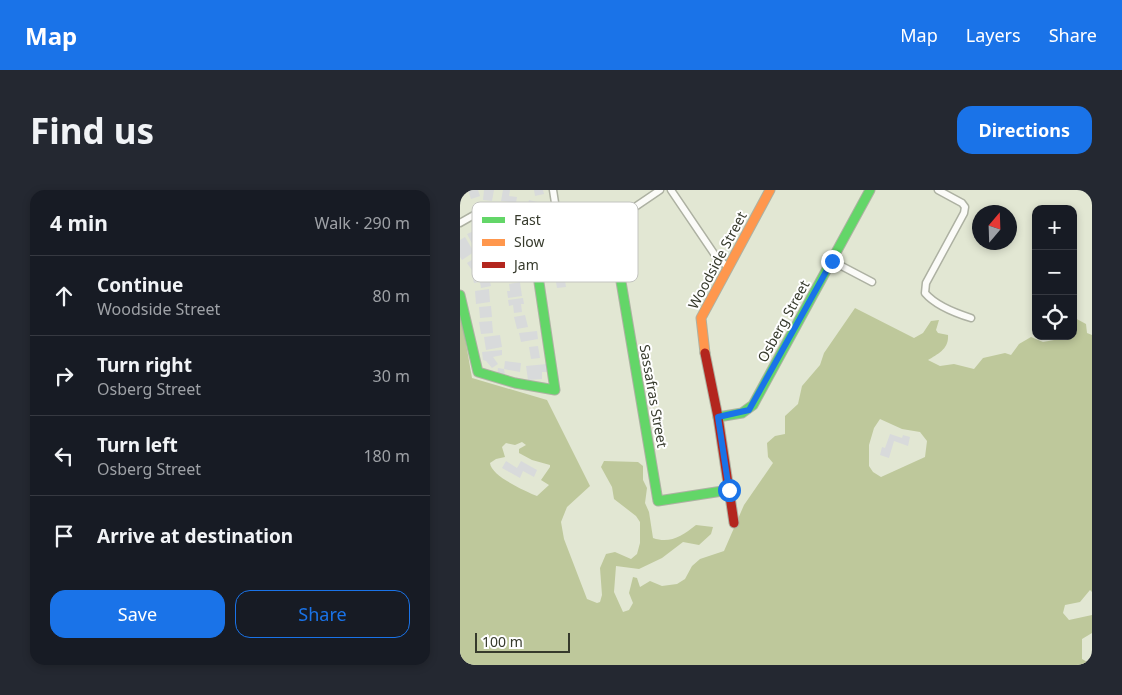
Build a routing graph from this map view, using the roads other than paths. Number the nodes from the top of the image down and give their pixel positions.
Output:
1 (660, 190) edge
2 (671, 190) edge
3 (770, 190) edge
4 (870, 190) edge
5 (938, 190) edge
6 (638, 205) edge
7 (472, 216) edge
8 (460, 223) edge
9 (832, 261) junction
10 (728, 267) junction
11 (539, 282) edge
12 (621, 282) edge
13 (872, 282) dead end
14 (460, 295) edge
15 (972, 318) dead end
16 (718, 417) junction
17 (729, 490) junction
18 (734, 523) dead end

1 - 6 street
2 - 10 street
3 - 10 street, Woodside Street
4 - 9 street, Osberg Street
5 - 15 street
7 - 8 street
9 - 13 street
9 - 16 street, Osberg Street
10 - 16 street, Woodside Street
11 - 14 street
12 - 17 street, Sassafras Street
16 - 17 street, Woodside Street
17 - 18 street, Woodside Street

